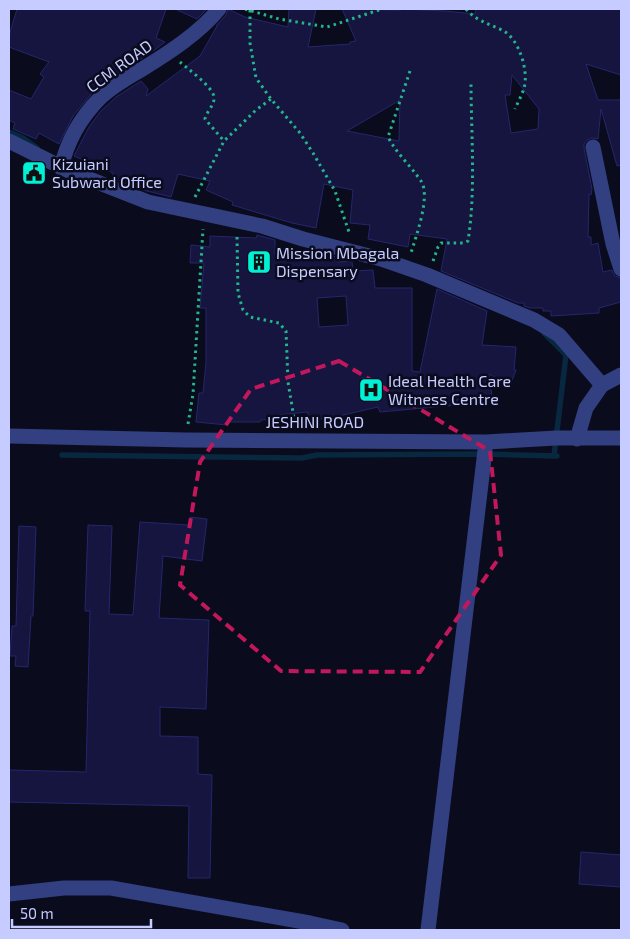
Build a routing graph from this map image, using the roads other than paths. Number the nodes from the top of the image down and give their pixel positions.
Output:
1 (219, 9) edge
2 (9, 141) edge
3 (593, 147) dead end
4 (61, 168) junction
5 (621, 269) edge
6 (621, 375) edge
7 (602, 385) junction
8 (9, 436) edge
9 (621, 438) edge
10 (577, 439) junction
11 (486, 442) junction
12 (9, 894) edge
13 (342, 930) edge
14 (428, 930) edge

1 - 4 street, CCM ROAD
2 - 4 street
3 - 5 street
4 - 7 street
6 - 7 street
7 - 10 street
8 - 11 street, JESHINI ROAD
9 - 10 street, JESHINI ROAD
10 - 11 street, JESHINI ROAD
11 - 14 street
12 - 13 street

